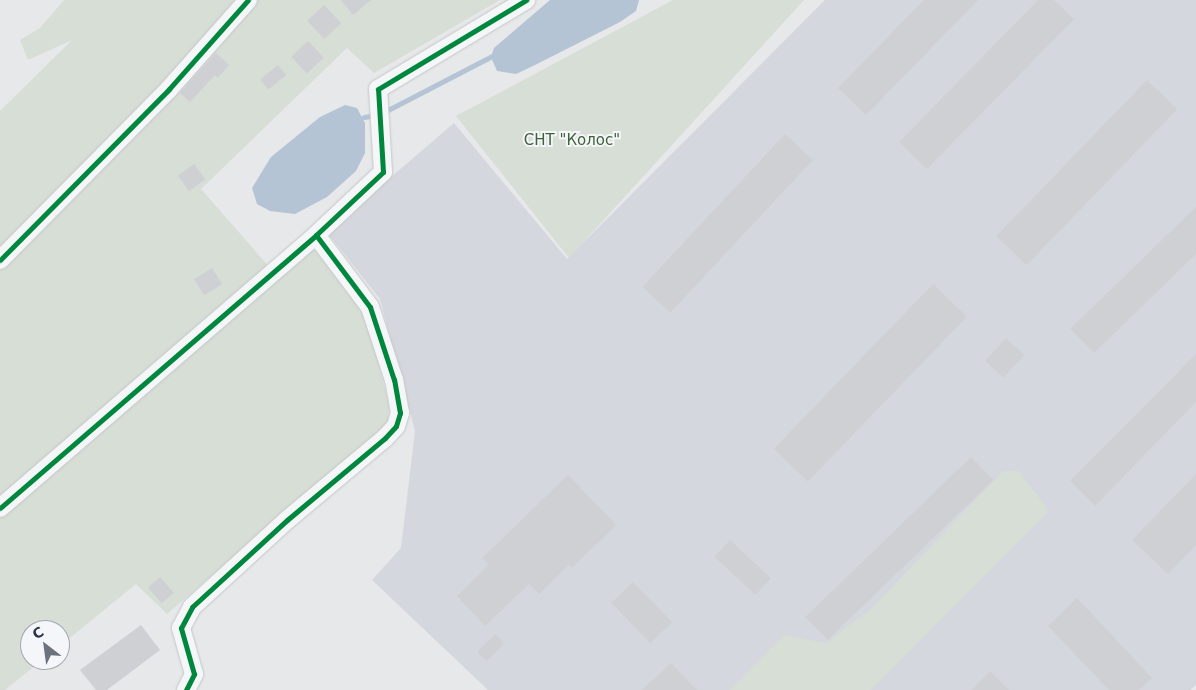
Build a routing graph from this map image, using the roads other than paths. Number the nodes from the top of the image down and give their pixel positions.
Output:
1 (248, 0) edge
2 (526, 0) edge
3 (316, 235) junction
4 (0, 260) edge
5 (0, 508) edge
6 (186, 690) edge

1 - 4 street
2 - 3 street
3 - 5 street
3 - 6 street

